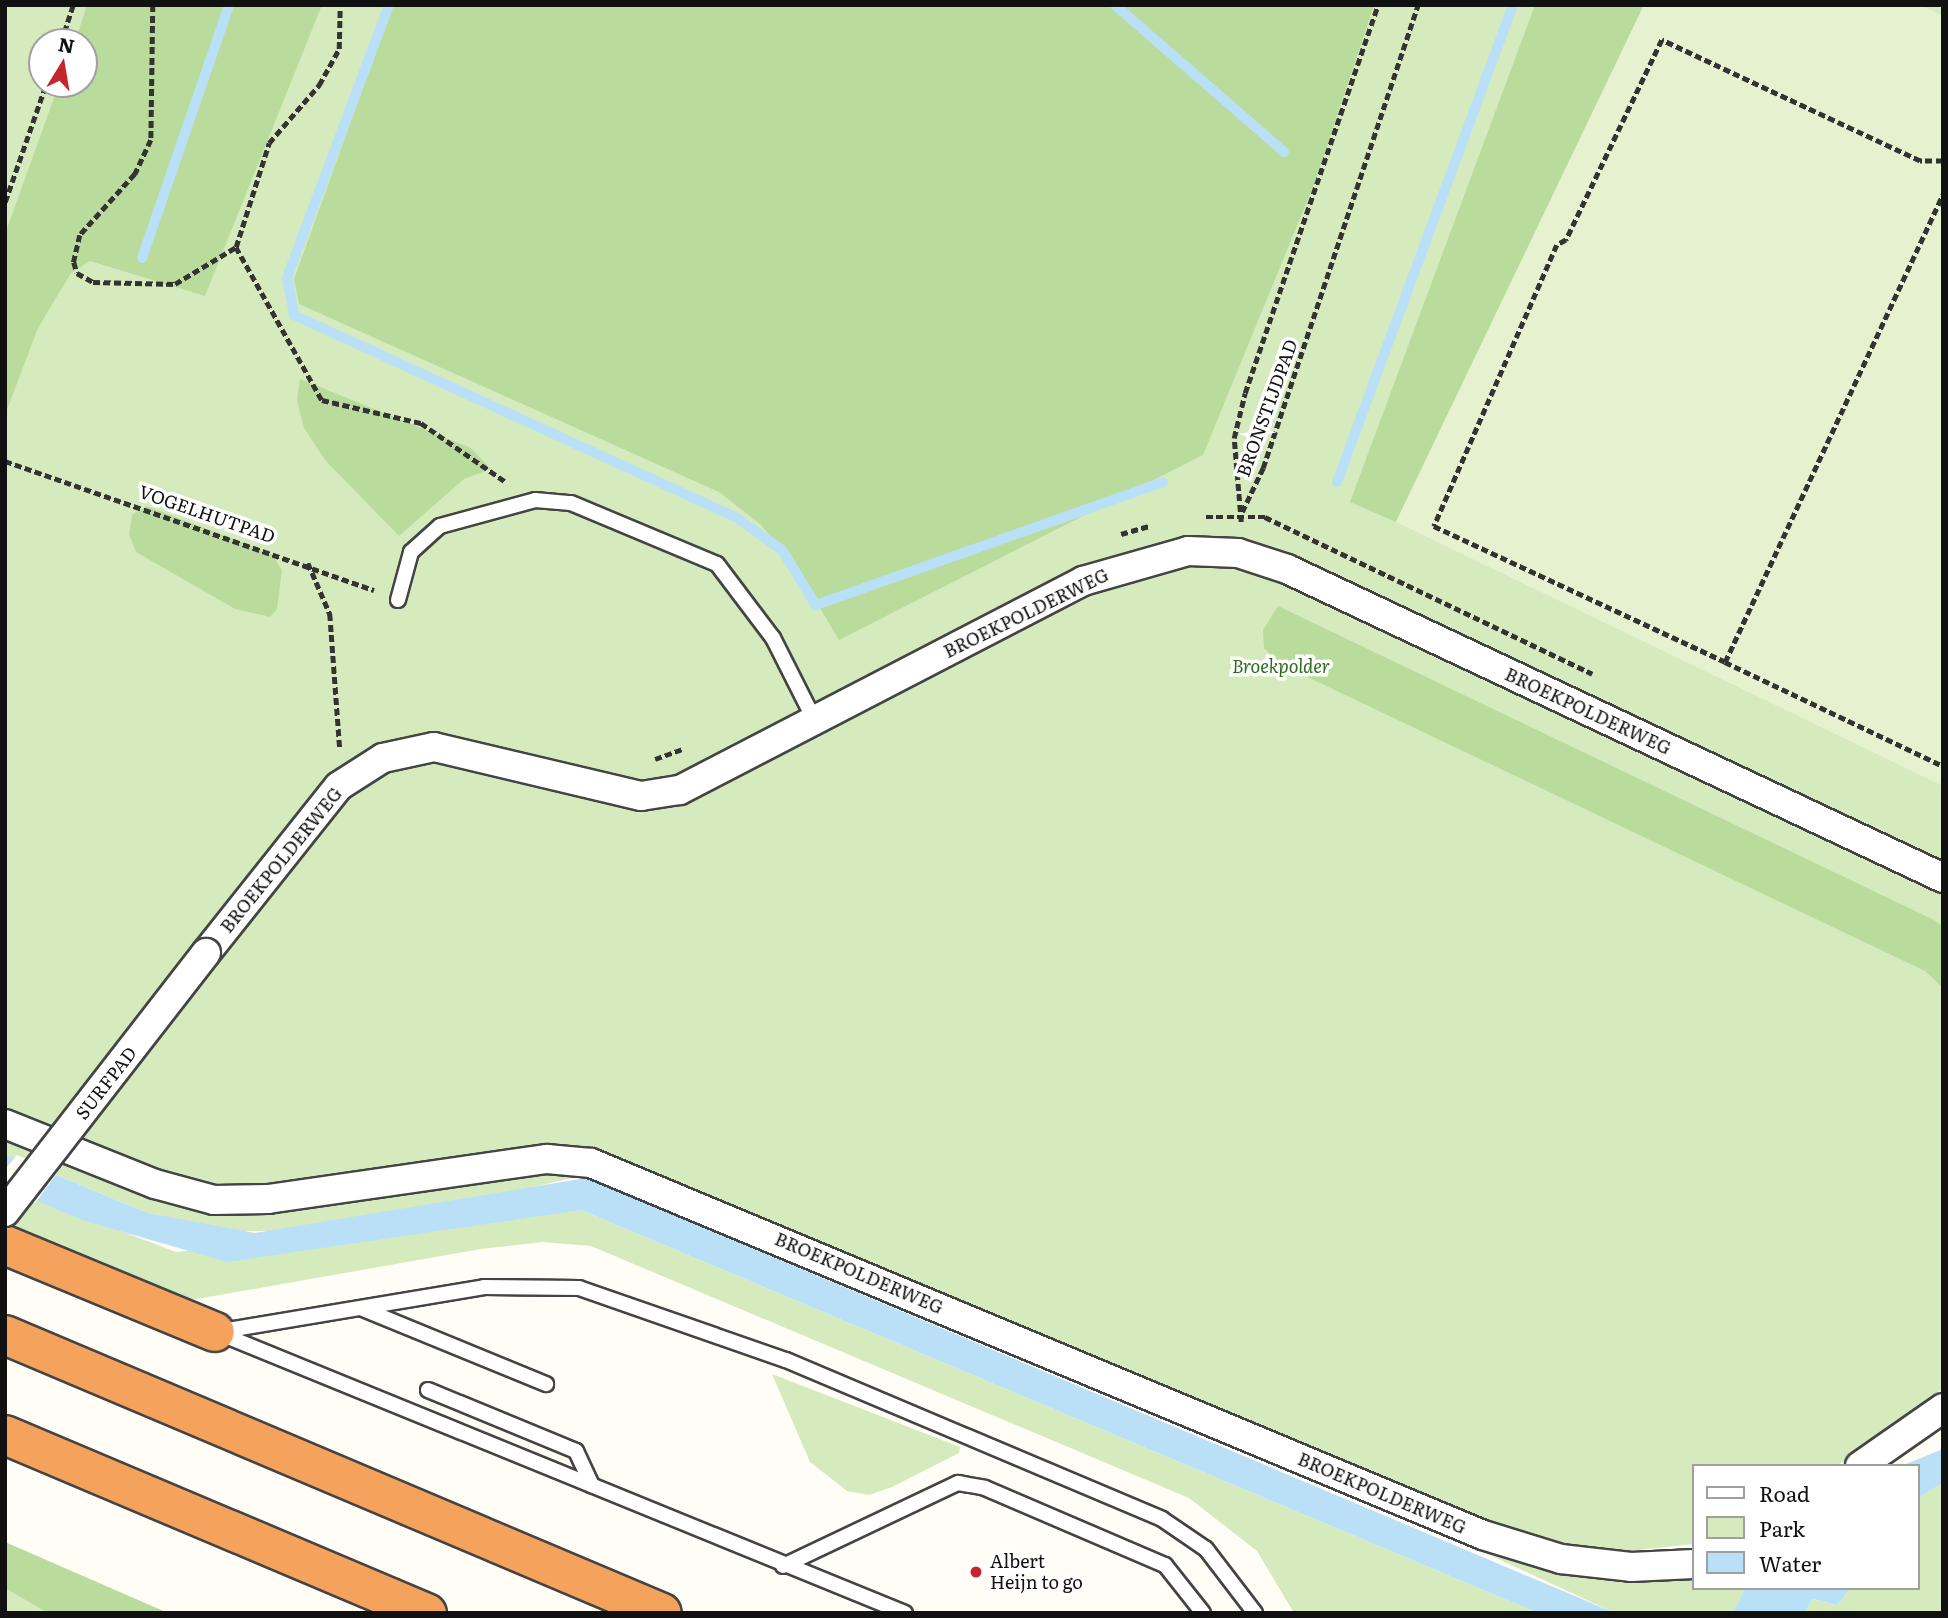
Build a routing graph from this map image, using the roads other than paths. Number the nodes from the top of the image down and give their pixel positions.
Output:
1 (398, 600) road end
2 (815, 721) junction
3 (1943, 878) edge
4 (206, 953) joint
5 (5, 1124) edge
6 (5, 1212) edge
7 (5, 1245) edge
8 (362, 1309) junction
9 (215, 1332) junction
10 (5, 1335) edge
11 (546, 1384) dead end
12 (428, 1390) dead end
13 (1943, 1408) edge
14 (5, 1435) edge
15 (1863, 1464) edge
16 (592, 1485) junction
17 (1692, 1564) edge
18 (783, 1566) junction
19 (426, 1613) edge
20 (662, 1613) edge
21 (905, 1613) edge
22 (1203, 1613) edge
23 (1255, 1613) edge

1 - 2 lane
2 - 3 street, BROEKPOLDERWEG
2 - 4 street, BROEKPOLDERWEG
4 - 6 street, SURFPAD, bridge
5 - 17 street, BROEKPOLDERWEG
7 - 9 highway
8 - 9 lane
8 - 11 lane
8 - 23 lane
9 - 16 lane
10 - 20 highway
12 - 16 lane
13 - 15 street
14 - 19 highway
16 - 18 lane
18 - 21 lane
18 - 22 lane

